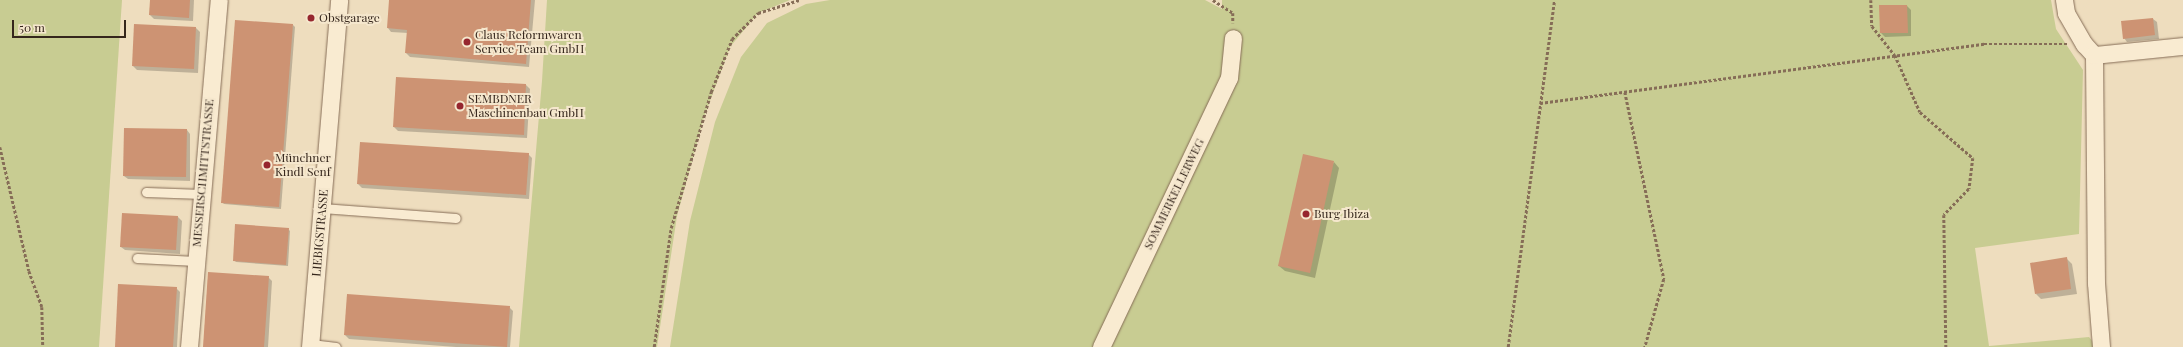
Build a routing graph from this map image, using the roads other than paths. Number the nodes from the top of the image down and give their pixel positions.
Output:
1 (218, 0) edge
2 (339, 0) edge
3 (2064, 0) edge
4 (1233, 38) road end
5 (2183, 46) edge
6 (2089, 50) junction
7 (146, 192) dead end
8 (202, 194) junction
9 (322, 208) junction
10 (456, 218) dead end
11 (137, 258) dead end
12 (196, 261) junction
13 (311, 346) edge
14 (189, 347) edge
15 (336, 347) edge
16 (1101, 347) edge
17 (2101, 347) edge

1 - 8 street, MESSERSCHMITTSTRASSE
2 - 9 street, LIEBIGSTRASSE
3 - 6 street
4 - 16 street, SOMMERKELLERWEG
5 - 6 street
6 - 17 street
7 - 8 lane
8 - 12 street, MESSERSCHMITTSTRASSE
9 - 10 lane
9 - 13 street, LIEBIGSTRASSE
11 - 12 lane
12 - 14 street, MESSERSCHMITTSTRASSE
13 - 15 lane

